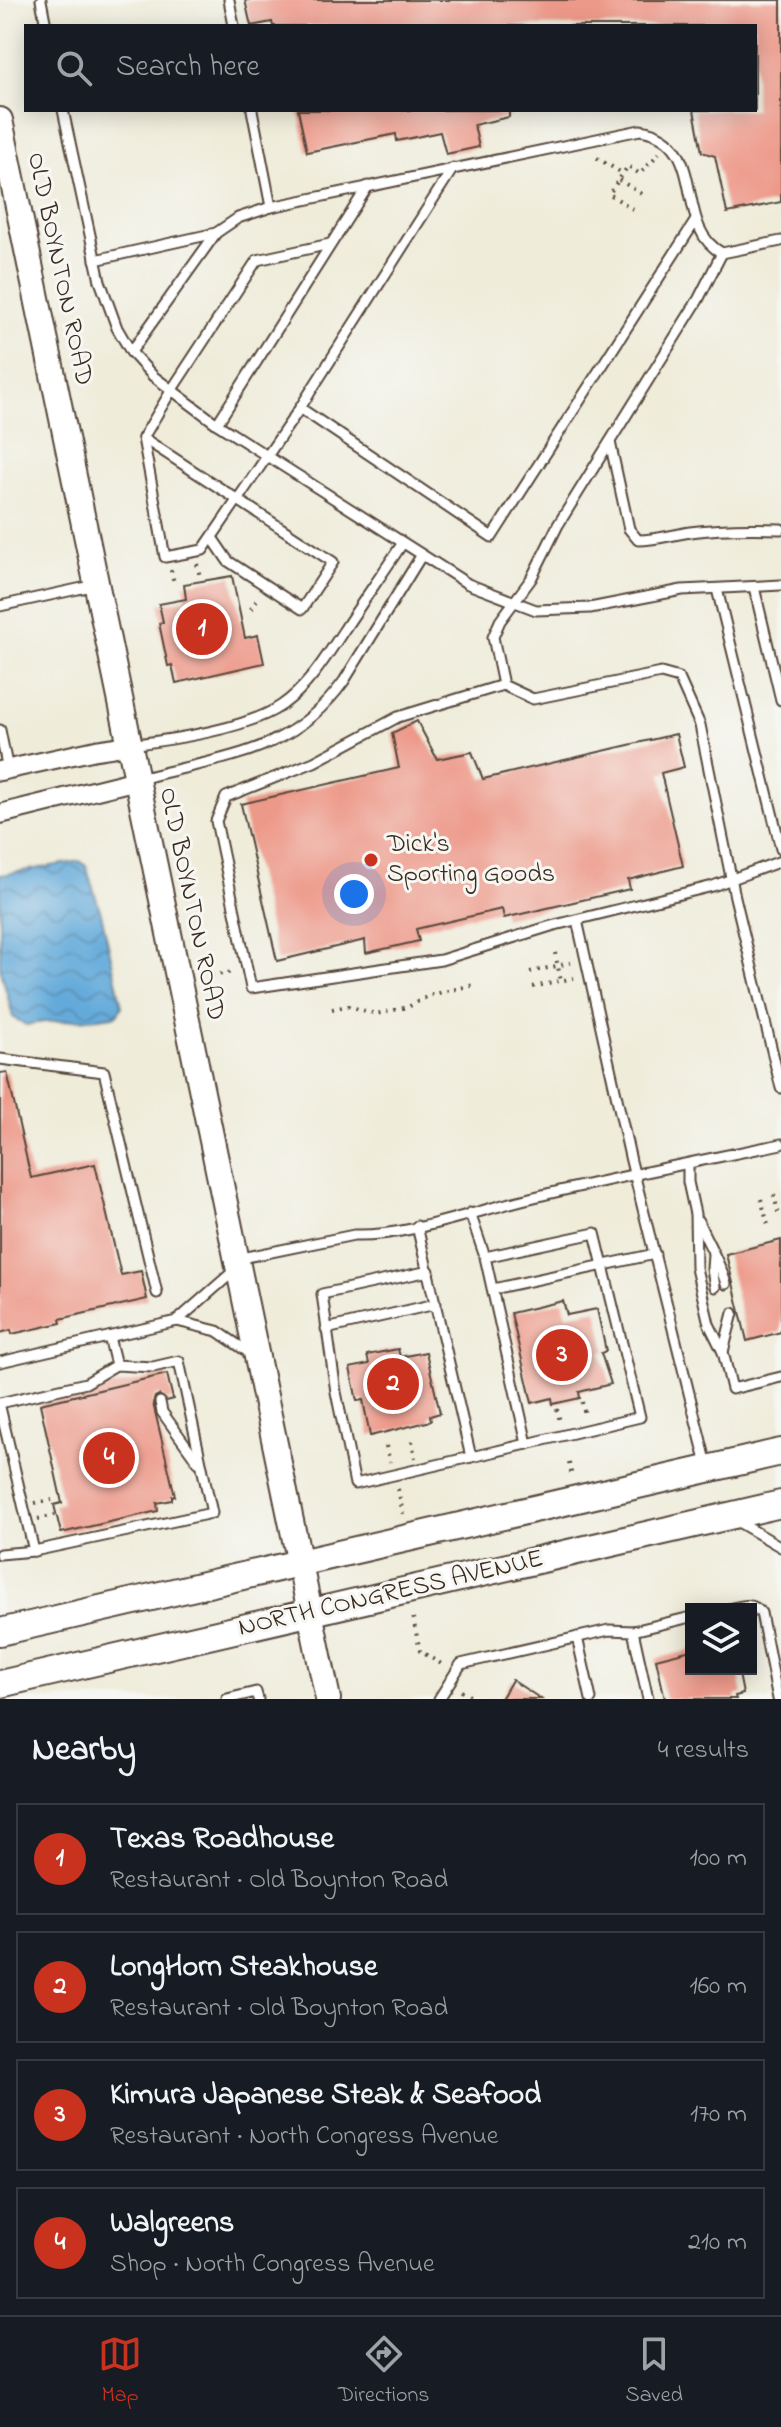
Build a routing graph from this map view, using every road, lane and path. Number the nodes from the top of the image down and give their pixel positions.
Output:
1 (41, 0) edge
2 (229, 0) edge
3 (46, 24) edge
4 (234, 24) edge
5 (63, 112) edge
6 (252, 112) edge
7 (0, 120) edge
8 (597, 158) dead end
9 (453, 168) junction
10 (622, 173) junction
11 (640, 174) dead end
12 (619, 180) junction
13 (368, 186) junction
14 (642, 194) dead end
15 (271, 207) junction
16 (633, 209) dead end
17 (696, 220) junction
18 (216, 233) junction
19 (781, 241) edge
20 (330, 244) junction
21 (722, 253) junction
22 (95, 260) junction
23 (131, 352) junction
24 (171, 391) junction
25 (300, 408) junction
26 (217, 424) junction
27 (143, 438) junction
28 (610, 442) junction
29 (268, 456) junction
30 (237, 499) junction
31 (781, 529) edge
32 (213, 539) junction
33 (402, 544) junction
34 (421, 556) junction
35 (196, 561) dead end
36 (170, 567) dead end
37 (200, 577) dead end
38 (174, 583) dead end
39 (96, 585) junction
40 (781, 585) edge
41 (754, 587) junction
42 (717, 589) junction
43 (260, 595) dead end
44 (513, 603) junction
45 (0, 606) edge
46 (251, 609) dead end
47 (503, 685) junction
48 (781, 700) edge
49 (0, 730) edge
50 (129, 745) junction
51 (4, 770) edge
52 (137, 780) junction
53 (0, 814) edge
54 (781, 849) edge
55 (781, 861) edge
56 (732, 880) junction
57 (577, 920) junction
58 (555, 953) dead end
59 (575, 961) dead end
60 (558, 965) junction
61 (232, 972) dead end
62 (530, 972) dead end
63 (212, 976) dead end
64 (579, 977) dead end
65 (561, 981) junction
66 (474, 985) dead end
67 (533, 987) dead end
68 (332, 1009) dead end
69 (0, 1059) edge
70 (781, 1088) edge
71 (781, 1144) edge
72 (688, 1164) junction
73 (635, 1175) junction
74 (774, 1195) dead end
75 (761, 1199) dead end
76 (470, 1213) junction
77 (695, 1214) junction
78 (779, 1216) dead end
79 (768, 1225) dead end
80 (417, 1226) junction
81 (655, 1254) junction
82 (713, 1254) junction
83 (485, 1257) junction
84 (238, 1264) junction
85 (604, 1265) junction
86 (429, 1271) junction
87 (726, 1284) dead end
88 (715, 1287) dead end
89 (493, 1289) junction
90 (157, 1293) dead end
91 (436, 1304) junction
92 (729, 1317) dead end
93 (177, 1321) junction
94 (326, 1329) junction
95 (109, 1337) junction
96 (723, 1352) junction
97 (257, 1358) junction
98 (0, 1362) edge
99 (116, 1365) junction
100 (781, 1377) edge
101 (160, 1402) dead end
102 (582, 1402) dead end
103 (0, 1405) edge
104 (557, 1409) dead end
105 (586, 1418) dead end
106 (2, 1421) edge
107 (561, 1424) dead end
108 (412, 1441) dead end
109 (527, 1444) junction
110 (386, 1446) dead end
111 (781, 1452) edge
112 (415, 1457) dead end
113 (471, 1457) junction
114 (390, 1462) dead end
115 (569, 1463) dead end
116 (203, 1468) junction
117 (708, 1469) junction
118 (572, 1476) dead end
119 (397, 1486) dead end
120 (52, 1500) dead end
121 (36, 1503) dead end
122 (781, 1504) edge
123 (403, 1514) dead end
124 (55, 1515) dead end
125 (728, 1516) junction
126 (39, 1519) dead end
127 (781, 1547) edge
128 (34, 1551) junction
129 (0, 1554) edge
130 (300, 1563) junction
131 (757, 1608) edge
132 (310, 1613) junction
133 (413, 1618) dead end
134 (685, 1618) edge
135 (633, 1631) junction
136 (0, 1632) edge
137 (577, 1637) junction
138 (443, 1665) dead end
139 (0, 1684) edge
140 (459, 1690) dead end
141 (779, 1694) edge
142 (473, 1698) edge
143 (227, 1699) edge
144 (258, 1699) edge
145 (328, 1699) edge
146 (439, 1699) edge
147 (591, 1699) edge
148 (648, 1699) edge

1 - 3 lane
2 - 4 lane
5 - 22 lane
6 - 15 lane
7 - 39 street, OLD BOYNTON ROAD
8 - 10 path
9 - 13 lane
9 - 17 lane
9 - 25 lane
10 - 11 path
10 - 12 path
12 - 14 path
12 - 16 path
13 - 15 lane
13 - 20 lane
15 - 18 lane
17 - 21 lane
17 - 25 lane
18 - 22 lane
18 - 23 lane
19 - 21 lane
20 - 24 lane
20 - 26 lane
21 - 28 lane
22 - 23 lane
23 - 24 lane
24 - 26 lane
24 - 27 lane
25 - 29 lane
26 - 29 lane
27 - 30 lane
27 - 32 lane
28 - 31 lane
28 - 44 lane
29 - 30 lane
29 - 33 lane
30 - 32 lane
30 - 32 lane
33 - 34 lane
33 - 50 lane
34 - 44 lane
34 - 52 lane
35 - 37 path
36 - 38 path
39 - 45 lane
39 - 50 street, OLD BOYNTON ROAD
40 - 41 lane
41 - 42 lane
41 - 48 lane
42 - 44 lane
42 - 54 lane
43 - 46 path
44 - 47 lane
47 - 56 lane
47 - 57 lane
49 - 51 lane
50 - 51 street
50 - 52 street, OLD BOYNTON ROAD
52 - 53 street
52 - 84 street, OLD BOYNTON ROAD
55 - 56 lane
56 - 57 lane
56 - 70 lane
57 - 73 lane
58 - 60 path
59 - 60 path
60 - 62 path
60 - 65 path
61 - 63 path
64 - 65 path
65 - 67 path
66 - 68 path
69 - 90 lane
71 - 72 lane
72 - 73 lane
72 - 77 lane
73 - 76 lane
73 - 81 lane
74 - 78 path
75 - 79 path
76 - 80 lane
76 - 83 lane
77 - 82 lane
77 - 96 lane
80 - 84 lane
80 - 86 lane
81 - 85 lane
81 - 117 lane
82 - 87 lane
82 - 88 lane
83 - 85 lane
83 - 89 lane
84 - 93 lane
84 - 97 street, OLD BOYNTON ROAD
85 - 89 lane
85 - 109 lane
86 - 91 lane
86 - 94 lane
89 - 109 lane
91 - 94 lane
91 - 113 lane
92 - 96 lane
93 - 95 lane
93 - 97 lane
94 - 113 lane
95 - 98 lane
95 - 99 lane
96 - 100 lane
97 - 130 street, OLD BOYNTON ROAD
99 - 103 lane
99 - 116 lane
101 - 116 lane
102 - 105 path
103 - 106 lane
104 - 107 path
106 - 128 lane
108 - 112 path
109 - 113 lane
110 - 114 path
111 - 117 main road, NORTH CONGRESS AVENUE
115 - 118 path
116 - 128 lane
117 - 130 main road, NORTH CONGRESS AVENUE
119 - 123 path
120 - 121 path
122 - 125 main road, NORTH CONGRESS AVENUE
124 - 126 path
125 - 127 lane
125 - 132 main road, NORTH CONGRESS AVENUE
128 - 129 lane
130 - 132 street, OLD BOYNTON ROAD
130 - 136 main road, NORTH CONGRESS AVENUE
131 - 141 lane
132 - 139 main road, NORTH CONGRESS AVENUE
132 - 145 street, OLD BOYNTON ROAD
133 - 138 path
134 - 135 lane
135 - 137 lane
135 - 148 lane
137 - 146 lane
137 - 147 lane
140 - 142 path
143 - 144 lane

